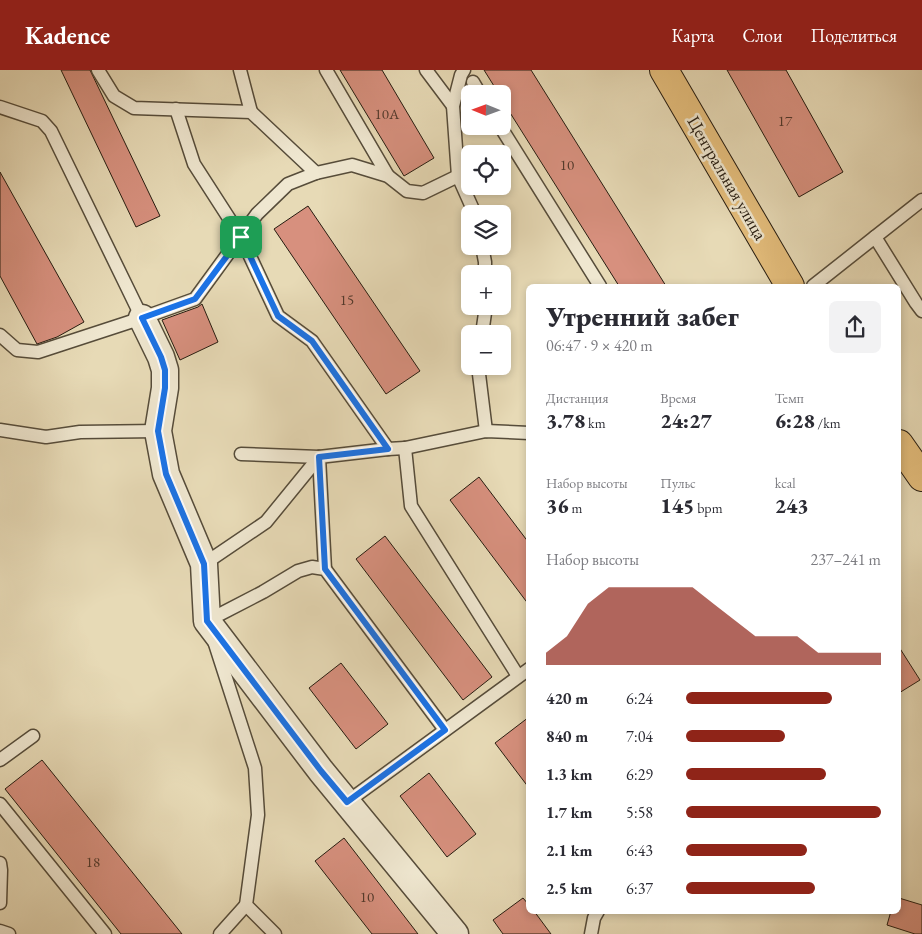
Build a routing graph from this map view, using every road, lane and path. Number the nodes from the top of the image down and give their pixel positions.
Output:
1 (98, 70) edge
2 (240, 70) edge
3 (326, 70) edge
4 (426, 70) edge
5 (464, 70) edge
6 (664, 70) edge
7 (473, 82) dead end
8 (475, 85) edge
9 (453, 106) junction
10 (0, 107) edge
11 (176, 109) junction
12 (251, 112) junction
13 (506, 135) edge
14 (316, 173) junction
15 (388, 176) junction
16 (458, 176) junction
17 (922, 200) edge
18 (472, 205) edge
19 (241, 237) junction
20 (876, 237) junction
21 (599, 284) edge
22 (789, 284) edge
23 (816, 284) edge
24 (922, 310) edge
25 (142, 318) junction
26 (0, 335) edge
27 (479, 375) edge
28 (0, 430) edge
29 (158, 431) junction
30 (486, 431) junction
31 (526, 433) edge
32 (901, 447) edge
33 (406, 448) junction
34 (388, 449) junction
35 (241, 454) dead end
36 (319, 457) junction
37 (922, 477) edge
38 (204, 564) junction
39 (325, 569) junction
40 (207, 621) junction
41 (523, 673) edge
42 (445, 730) junction
43 (32, 736) dead end
44 (0, 760) edge
45 (347, 802) junction
46 (0, 804) edge
47 (0, 863) edge
48 (0, 903) edge
49 (246, 905) junction
50 (596, 914) edge
51 (0, 931) edge
52 (9, 934) edge
53 (105, 934) edge
54 (220, 934) edge
55 (275, 934) edge
56 (454, 934) edge
57 (591, 934) edge

1 - 11 lane
2 - 12 lane
3 - 15 lane
4 - 9 lane
5 - 9 lane
6 - 22 main road, Центральная улица
7 - 8 lane
9 - 16 lane
10 - 25 lane
11 - 12 lane
11 - 19 lane
12 - 14 lane
13 - 21 lane
14 - 15 lane
14 - 19 lane
15 - 16 lane
16 - 18 lane
17 - 20 lane
19 - 25 lane
19 - 34 lane
20 - 23 lane
20 - 24 lane
25 - 26 lane
25 - 29 street
27 - 30 lane
28 - 29 lane
29 - 38 street
30 - 31 lane
30 - 33 lane
32 - 37 main road
33 - 34 lane
33 - 41 lane
34 - 36 lane
35 - 36 lane
36 - 38 lane
36 - 39 lane
38 - 40 street
39 - 40 lane
39 - 42 lane
40 - 45 street
40 - 49 lane
41 - 42 lane
42 - 45 lane
43 - 44 lane
45 - 56 street
46 - 53 lane
47 - 48 lane
49 - 54 lane
49 - 55 lane
50 - 57 lane
51 - 52 lane

